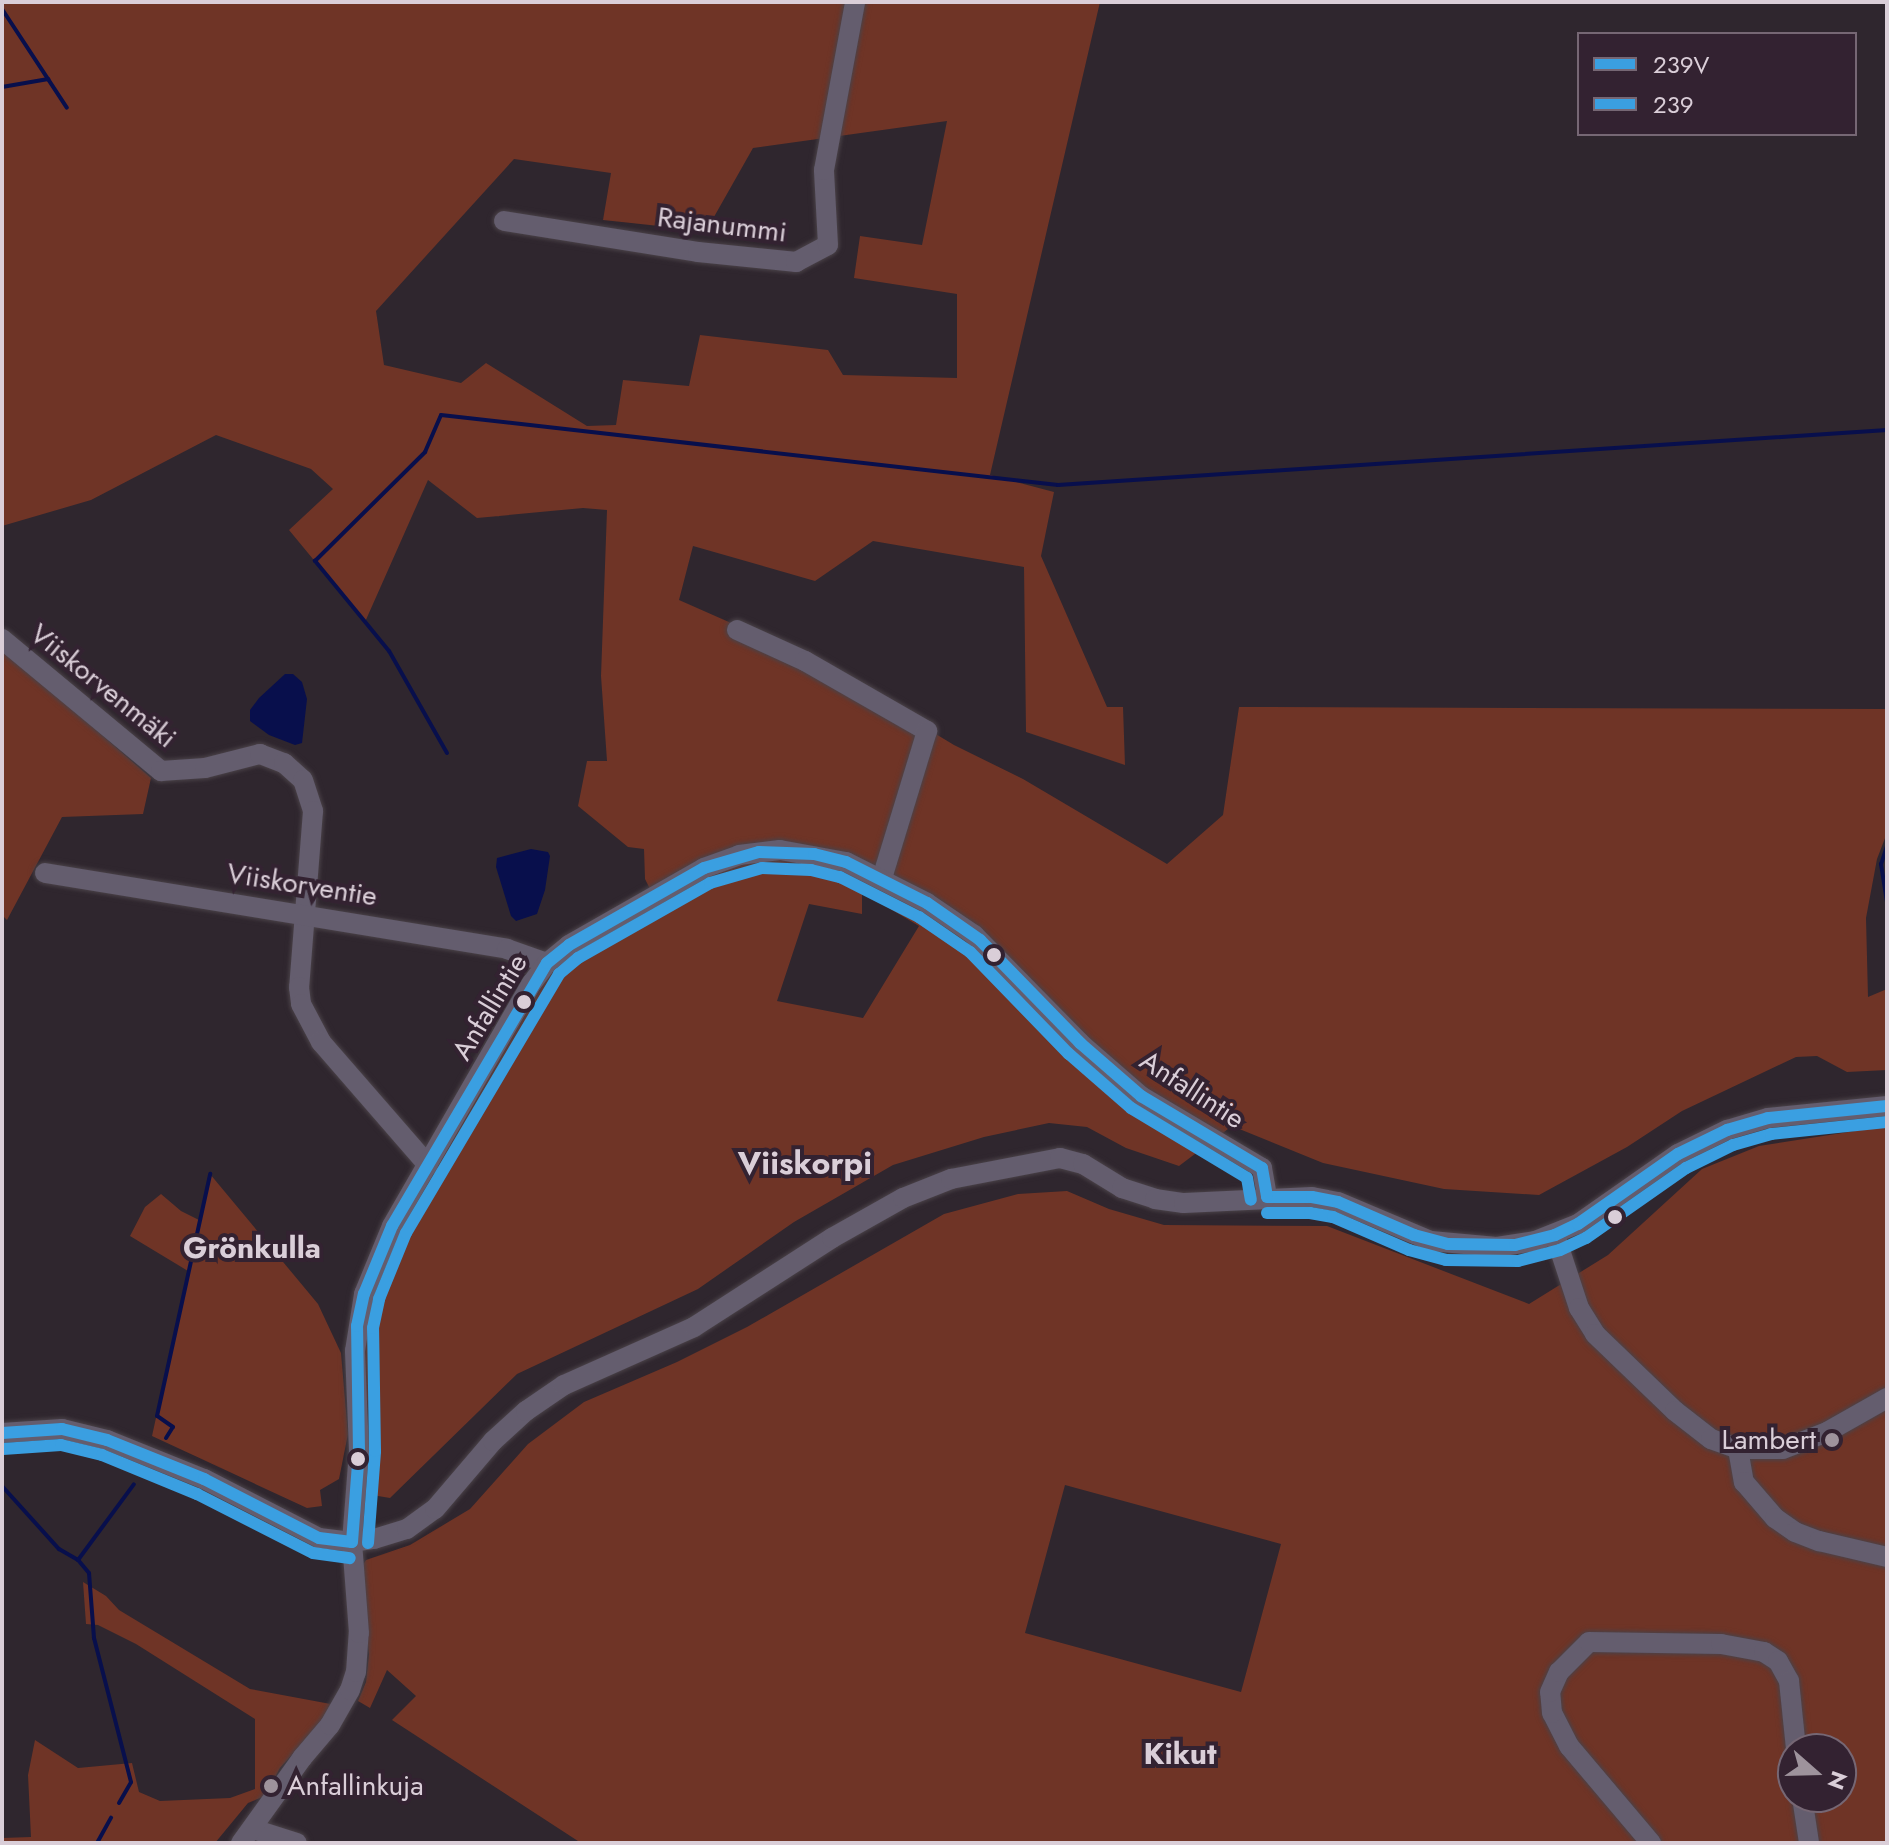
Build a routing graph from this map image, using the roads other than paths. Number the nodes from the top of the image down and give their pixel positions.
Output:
1 (855, 2) edge
2 (504, 221) dead end
3 (737, 630) dead end
4 (2, 639) edge
5 (45, 873) dead end
6 (882, 878) junction
7 (305, 913) junction
8 (547, 963) junction
9 (1887, 1106) edge
10 (428, 1165) junction
11 (1267, 1197) junction
12 (1555, 1235) junction
13 (1887, 1398) edge
14 (2, 1433) edge
15 (1738, 1449) junction
16 (352, 1542) junction
17 (1887, 1557) edge
18 (1794, 1733) edge
19 (1804, 1813) edge
20 (247, 1836) edge
21 (297, 1843) edge
22 (1651, 1843) edge
23 (1809, 1843) edge

1 - 2 street, Rajanummi
3 - 6 street
4 - 7 street, Viiskorvenmäki
5 - 7 street, Viiskorventie
6 - 8 street, Anfallintie
6 - 11 street, Anfallintie
7 - 8 street, Viiskorventie
7 - 10 street, Viiskorvenmäki
8 - 10 street, Anfallintie
9 - 12 street
10 - 16 street, Anfallintie
11 - 12 street
11 - 16 street
12 - 15 street
13 - 15 street
14 - 16 street
15 - 17 street
16 - 20 street, Anfallintie
18 - 22 street
19 - 23 street
20 - 21 street

